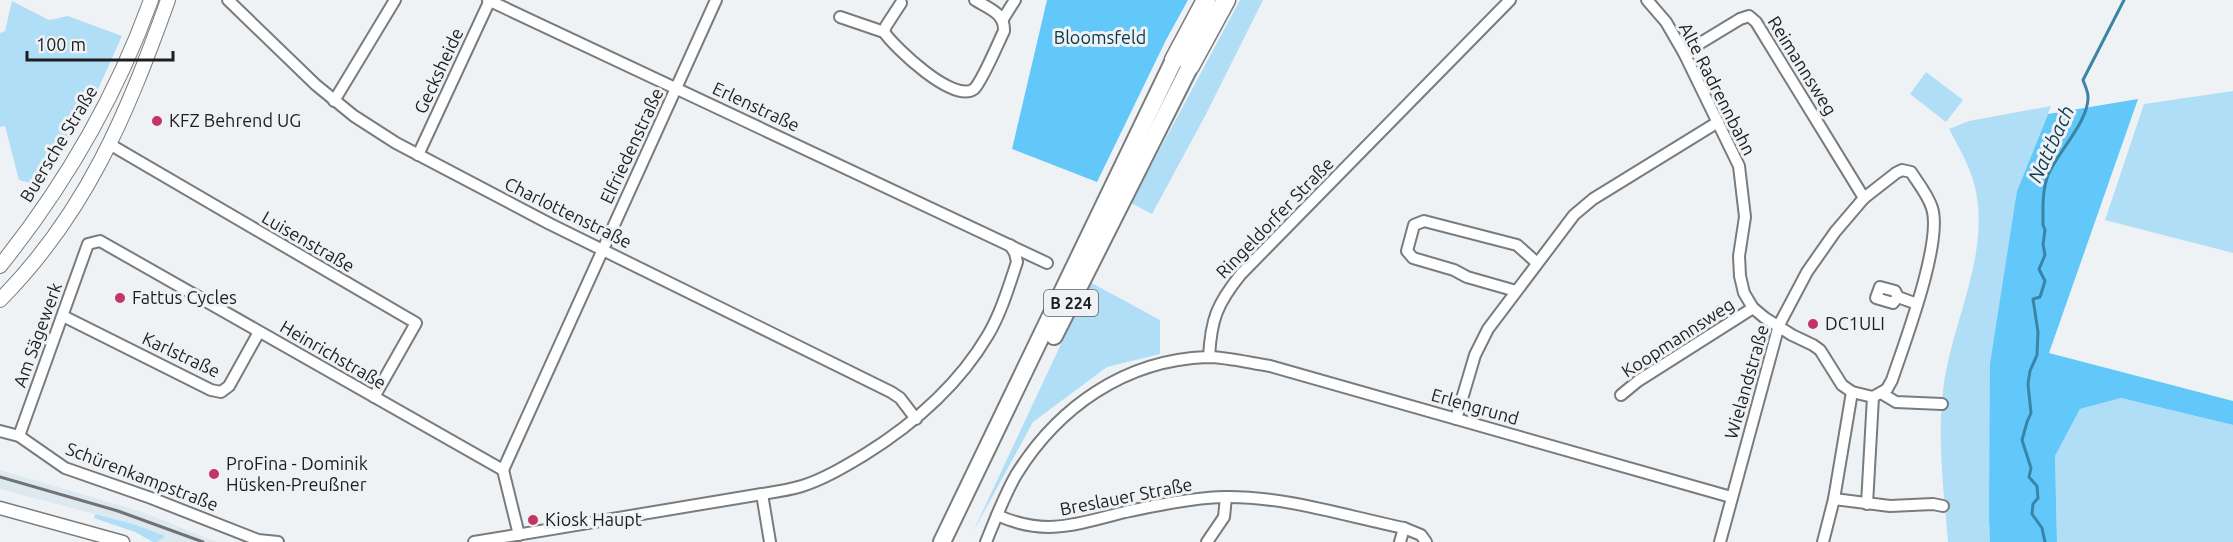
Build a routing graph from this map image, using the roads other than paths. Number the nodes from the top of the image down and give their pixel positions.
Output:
1 (151, 0) edge
2 (168, 0) edge
3 (228, 0) edge
4 (395, 0) edge
5 (489, 0) edge
6 (716, 0) edge
7 (975, 0) edge
8 (1014, 0) edge
9 (1206, 0) edge
10 (1226, 0) edge
11 (1510, 0) edge
12 (1647, 0) edge
13 (900, 1) edge
14 (840, 16) dead end
15 (1003, 19) junction
16 (884, 32) junction
17 (1684, 53) junction
18 (1182, 63) junction
19 (677, 89) junction
20 (334, 101) junction
21 (1718, 122) junction
22 (111, 145) junction
23 (418, 155) junction
24 (1864, 198) junction
25 (88, 244) joint
26 (1010, 244) junction
27 (603, 249) junction
28 (1536, 262) junction
29 (1047, 263) dead end
30 (0, 266) edge
31 (1516, 291) junction
32 (1898, 297) dead end
33 (0, 300) edge
34 (1917, 304) junction
35 (1753, 308) junction
36 (63, 316) junction
37 (1779, 325) junction
38 (259, 332) junction
39 (1209, 357) junction
40 (1852, 392) junction
41 (1621, 395) dead end
42 (1877, 395) junction
43 (374, 398) junction
44 (1942, 404) dead end
45 (916, 419) junction
46 (1456, 419) junction
47 (0, 431) edge
48 (19, 436) junction
49 (503, 470) junction
50 (762, 494) junction
51 (1731, 496) junction
52 (1226, 497) junction
53 (1834, 499) junction
54 (1868, 504) junction
55 (1943, 506) dead end
56 (0, 508) edge
57 (997, 515) junction
58 (1404, 528) junction
59 (519, 535) junction
60 (116, 541) edge
61 (278, 542) edge
62 (474, 542) edge
63 (770, 542) edge
64 (942, 542) edge
65 (954, 542) edge
66 (986, 542) edge
67 (1208, 542) edge
68 (1400, 542) edge
69 (1426, 542) edge
70 (1720, 542) edge
71 (1823, 542) edge

1 - 30 main road, Buersche Straße
2 - 22 main road
3 - 20 street, Charlottenstraße
4 - 20 street
5 - 19 street, Erlenstraße
5 - 23 street, Gecksheide
6 - 19 street, Elfriedenstraße
7 - 15 street
8 - 15 street
9 - 18 highway
10 - 18 highway
11 - 39 street, Ringeldorfer Straße
12 - 17 street, Alte Radrennbahn
13 - 16 street
14 - 16 street
15 - 16 street
17 - 21 street, Alte Radrennbahn
17 - 24 street, Reimannsweg
18 - 64 highway, B 224
18 - 65 highway, B 224
19 - 26 street, Erlenstraße
19 - 27 street, Elfriedenstraße
20 - 23 street, Charlottenstraße
21 - 28 street
21 - 35 street, Alte Radrennbahn
22 - 33 main road
22 - 43 street, Luisenstraße
23 - 27 street, Charlottenstraße
24 - 34 street, Wielandstraße
24 - 37 street, Wielandstraße
25 - 36 street, Am Sägewerk
25 - 38 street, Heinrichstraße
26 - 29 street, Erlenstraße
26 - 45 street
27 - 45 street, Charlottenstraße
27 - 49 street, Elfriedenstraße
28 - 31 street
28 - 31 street
31 - 46 street
32 - 34 street
34 - 42 street, Wielandstraße
35 - 37 street
35 - 41 street, Koopmannsweg
36 - 38 street, Karlstraße
36 - 48 street, Am Sägewerk
37 - 40 street
37 - 51 street, Wielandstraße
38 - 43 street, Heinrichstraße
39 - 46 street, Erlengrund
39 - 57 street
40 - 42 street
40 - 53 street
42 - 44 street
42 - 54 street
43 - 49 street, Heinrichstraße
45 - 50 street
46 - 51 street, Erlengrund
47 - 48 street, Schürenkampstraße
48 - 61 street, Schürenkampstraße
49 - 59 street
50 - 59 street
50 - 63 street
51 - 70 street, Wielandstraße
52 - 57 street, Breslauer Straße
52 - 58 street, Breslauer Straße
52 - 67 street
53 - 54 street
53 - 71 street
54 - 55 street
56 - 60 street
57 - 66 street
58 - 68 street
58 - 69 street
59 - 62 street

